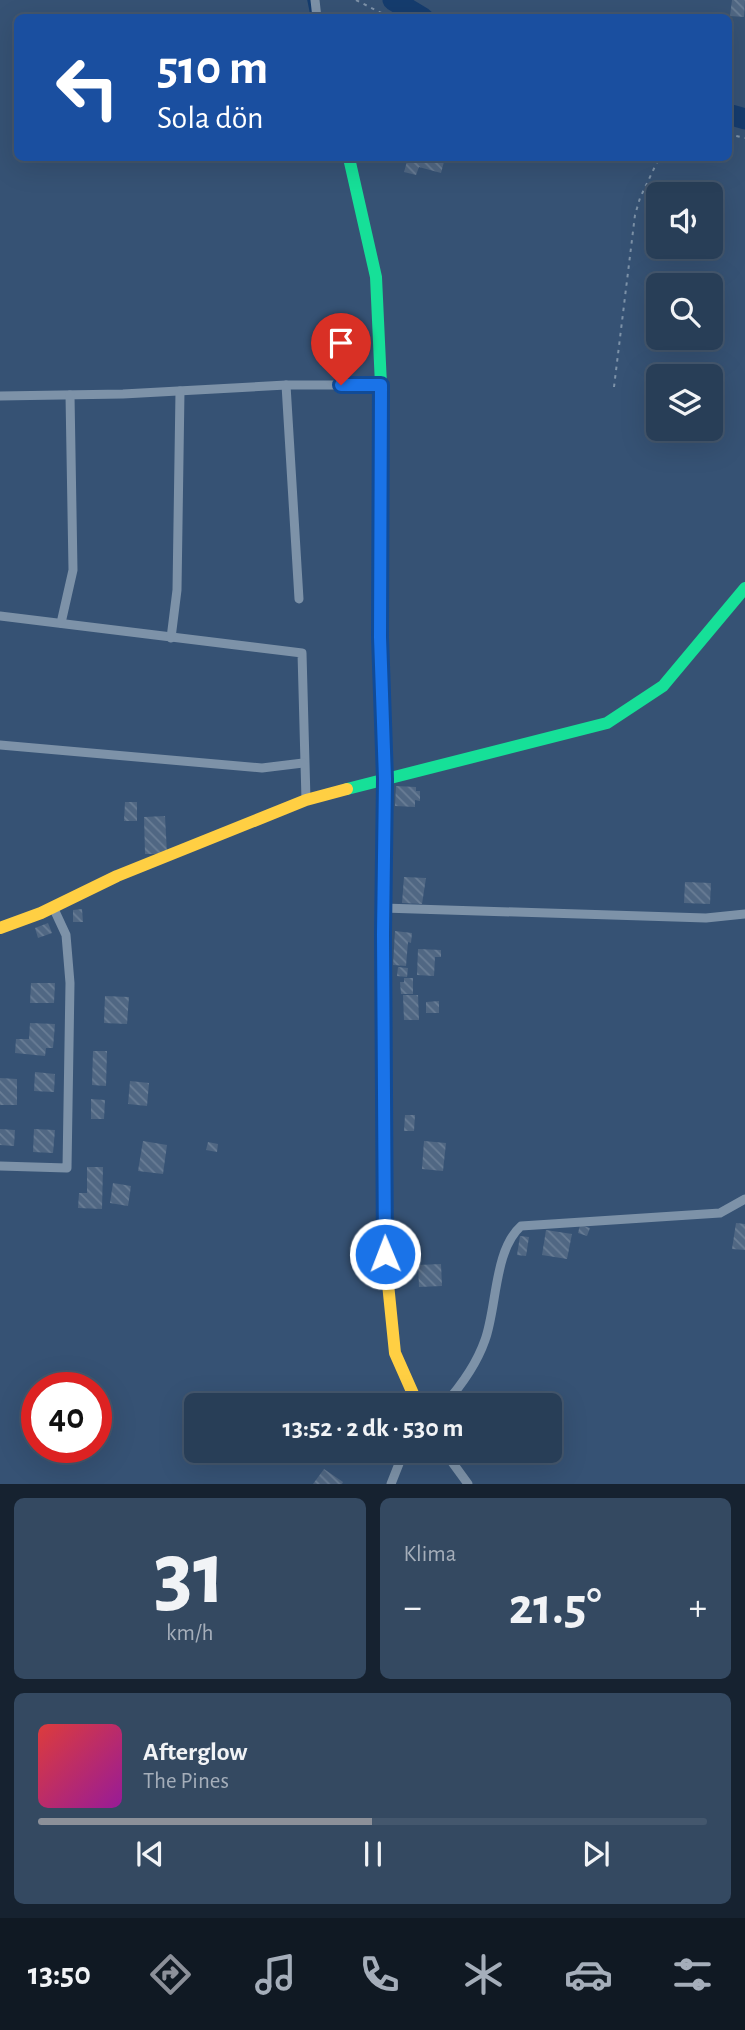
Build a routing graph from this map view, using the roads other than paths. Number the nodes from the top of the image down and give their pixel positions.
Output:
1 (350, 161) edge
2 (286, 385) junction
3 (375, 385) junction
4 (180, 391) junction
5 (71, 395) junction
6 (0, 397) edge
7 (745, 588) edge
8 (299, 599) dead end
9 (0, 616) edge
10 (61, 623) junction
11 (171, 638) junction
12 (0, 745) edge
13 (303, 763) junction
14 (378, 780) junction
15 (306, 800) junction
16 (53, 907) junction
17 (383, 908) junction
18 (745, 914) edge
19 (0, 928) edge
20 (0, 1166) edge
21 (745, 1199) edge
22 (413, 1393) edge
23 (454, 1393) edge
24 (399, 1463) edge
25 (453, 1463) edge
26 (391, 1484) edge
27 (468, 1484) edge

1 - 3 street
2 - 3 street
2 - 4 street
2 - 8 street
3 - 14 street
4 - 5 street
4 - 11 street
5 - 6 street
5 - 10 street
7 - 14 street
9 - 10 street
10 - 11 street
11 - 13 street
12 - 13 street
13 - 15 street
14 - 15 street
14 - 17 street
15 - 16 street
16 - 19 street
16 - 20 street
17 - 18 street
17 - 22 street
21 - 23 street
24 - 26 street
25 - 27 street

